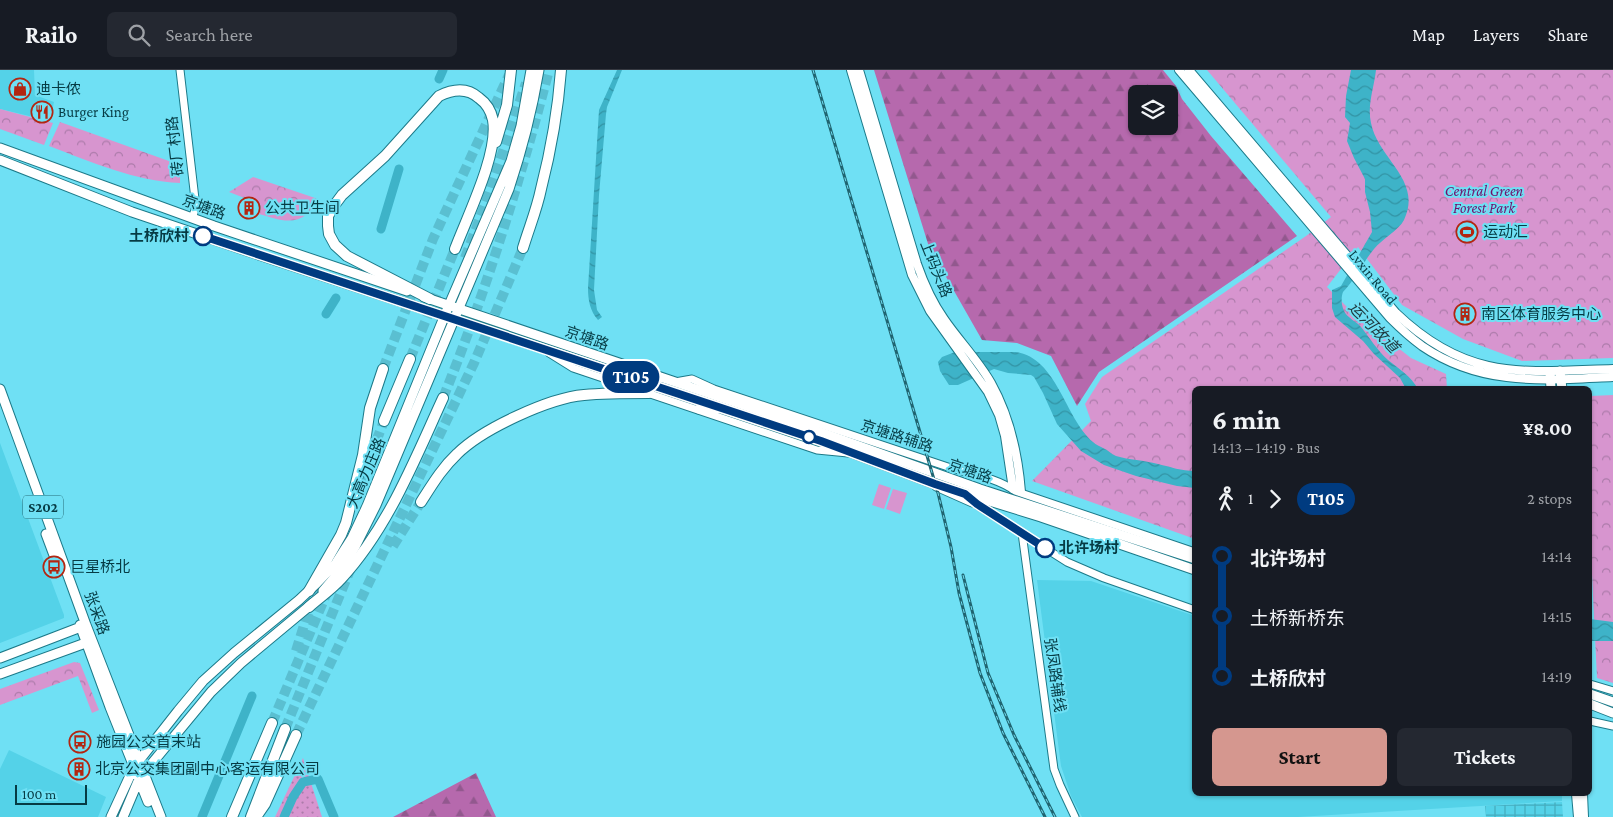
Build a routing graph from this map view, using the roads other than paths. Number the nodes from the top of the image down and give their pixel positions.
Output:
1 (180, 70) edge
2 (511, 70) edge
3 (531, 70) edge
4 (539, 70) edge
5 (561, 70) edge
6 (851, 70) edge
7 (859, 70) edge
8 (1179, 70) edge
9 (1189, 70) edge
10 (0, 148) edge
11 (0, 160) edge
12 (487, 166) junction
13 (890, 189) junction
14 (192, 218) junction
15 (523, 248) tunnel mouth
16 (455, 249) tunnel mouth
17 (430, 298) junction
18 (454, 307) junction
19 (450, 317) junction
20 (538, 346) junction
21 (410, 359) tunnel mouth
22 (383, 369) tunnel mouth
23 (1613, 369) edge
24 (1613, 377) edge
25 (1551, 380) edge
26 (1561, 380) edge
27 (675, 382) junction
28 (0, 389) edge
29 (649, 393) junction
30 (443, 398) tunnel mouth
31 (0, 406) edge
32 (724, 408) junction
33 (698, 409) junction
34 (384, 421) tunnel mouth
35 (858, 455) junction
36 (925, 480) junction
37 (1017, 491) junction
38 (965, 494) junction
39 (420, 502) tunnel mouth
40 (977, 504) junction
41 (1022, 533) junction
42 (1192, 551) edge
43 (1192, 558) edge
44 (1192, 569) edge
45 (309, 590) junction
46 (309, 608) junction
47 (1192, 609) edge
48 (84, 626) junction
49 (89, 642) junction
50 (0, 658) edge
51 (0, 674) edge
52 (1592, 685) edge
53 (1613, 691) edge
54 (1592, 695) edge
55 (1613, 702) edge
56 (1592, 705) edge
57 (1613, 713) edge
58 (1592, 721) edge
59 (272, 723) tunnel mouth
60 (1613, 726) edge
61 (285, 729) tunnel mouth
62 (296, 735) tunnel mouth
63 (136, 764) junction
64 (141, 776) junction
65 (1576, 796) edge
66 (1583, 796) edge
67 (117, 804) junction
68 (128, 808) junction
69 (111, 817) edge
70 (124, 817) edge
71 (154, 817) edge
72 (161, 817) edge
73 (232, 817) edge
74 (250, 817) edge
75 (256, 817) edge
76 (1075, 817) edge
77 (1578, 817) edge
78 (1584, 817) edge

1 - 14 street, 砖厂村路
2 - 12 highway
3 - 18 main road, 大高力庄路
4 - 18 main road, 大高力庄路
5 - 15 highway
6 - 13 main road, 上码头路
7 - 13 main road, 上码头路
8 - 25 main road, Lvxin Road
9 - 25 main road, Lvxin Road
10 - 14 main road, 京塘路
11 - 19 main road, 京塘路
12 - 16 highway
12 - 17 highway
13 - 37 main road, 上码头路
14 - 17 main road, 京塘路
17 - 18 main road, 京塘路
18 - 19 main road, 大高力庄路
18 - 27 main road, 京塘路
19 - 20 main road, 京塘路
19 - 45 main road, 大高力庄路
19 - 46 main road, 大高力庄路
20 - 29 street, 京塘路辅路
20 - 32 main road, 京塘路
21 - 34 highway
22 - 45 highway
23 - 26 main road, Lvxin Road
24 - 26 main road, Lvxin Road
25 - 26 main road, Lvxin Road
27 - 37 street, 京塘路辅路
27 - 43 main road, 京塘路
28 - 48 main road, 张采路 / S202
29 - 33 street, 京塘路辅路
29 - 39 highway
30 - 46 highway
31 - 48 main road, 张采路 / S202
32 - 33 main road
32 - 35 main road, 京塘路
33 - 35 street, 京塘路辅路
35 - 36 main road, 京塘路
36 - 38 main road, 京塘路
36 - 40 street
37 - 42 street, 京塘路辅路
38 - 40 street
38 - 44 main road, 京塘路
40 - 41 street
41 - 47 street
41 - 76 street, 张凤路辅线
45 - 63 main road, 大高力庄路
46 - 64 main road, 大高力庄路
48 - 49 main road, 张采路 / S202
48 - 50 main road
49 - 51 main road
49 - 63 main road, 张采路 / S202
52 - 53 street
54 - 55 main road
56 - 57 main road
58 - 60 street
59 - 73 highway
61 - 74 highway
62 - 75 highway
63 - 64 main road, 张采路 / S202
63 - 67 main road, 大高力庄路
64 - 68 main road, 大高力庄路
64 - 71 main road, 张采路 / S202
64 - 72 main road, 张采路 / S202
65 - 77 main road
66 - 78 main road
67 - 68 main road
67 - 69 main road, 大高力庄路
68 - 70 main road, 大高力庄路

